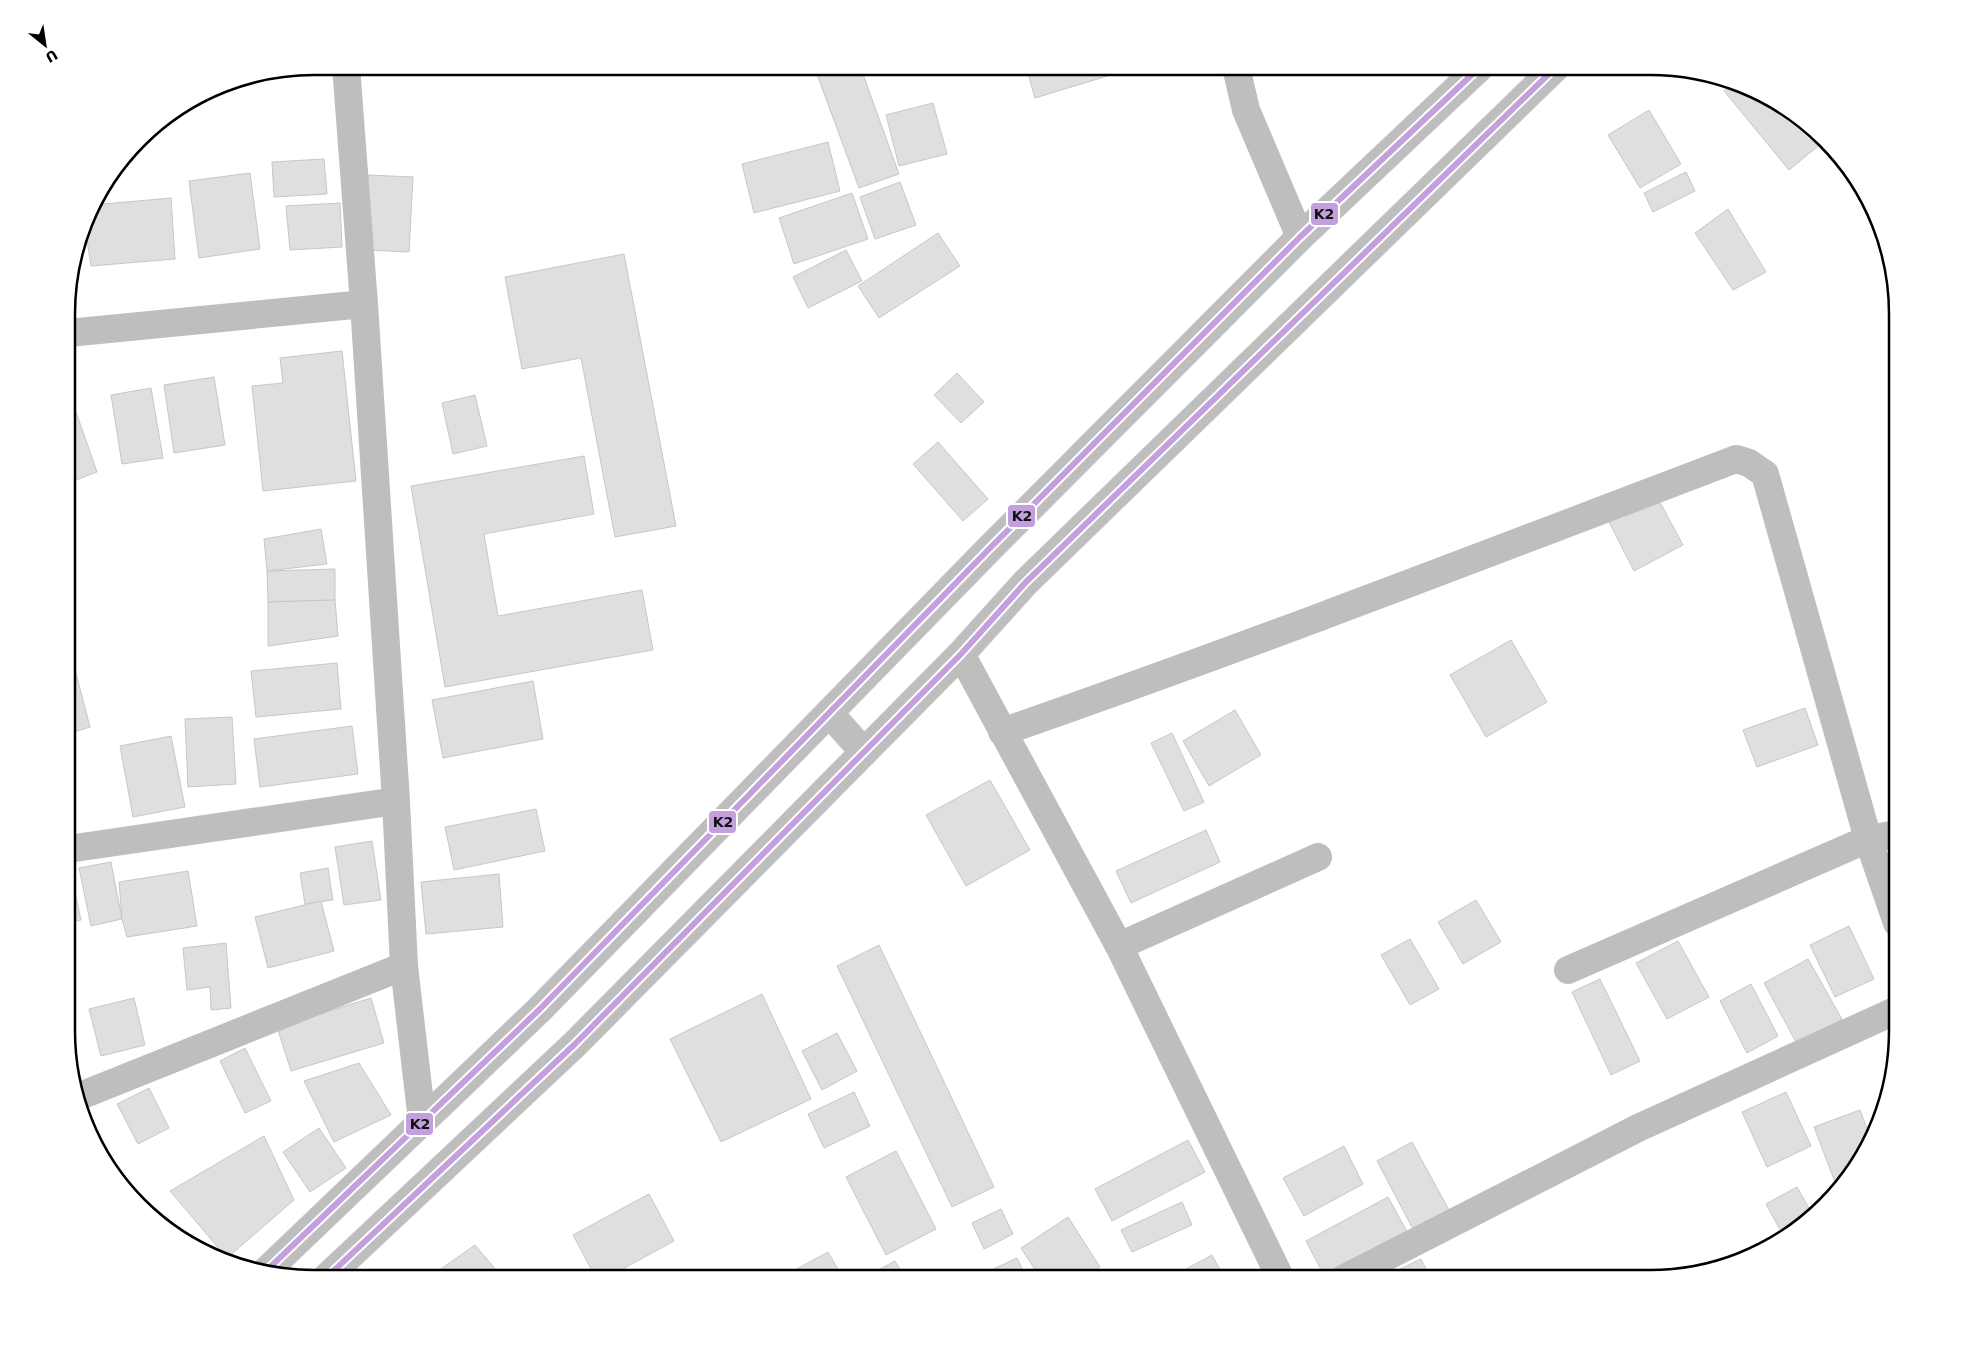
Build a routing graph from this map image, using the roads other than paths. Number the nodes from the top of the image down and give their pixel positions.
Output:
1 (347, 75) edge
2 (1238, 75) edge
3 (1472, 75) edge
4 (1548, 75) edge
5 (1300, 237) junction
6 (364, 304) junction
7 (75, 332) edge
8 (961, 654) junction
9 (829, 713) junction
10 (1002, 732) junction
11 (864, 752) junction
12 (396, 801) junction
13 (1889, 835) edge
14 (1868, 839) junction
15 (75, 848) edge
16 (1318, 857) dead end
17 (1889, 900) edge
18 (1119, 946) junction
19 (404, 966) junction
20 (1568, 970) dead end
21 (1889, 1014) edge
22 (84, 1095) edge
23 (422, 1121) junction
24 (271, 1266) edge
25 (335, 1270) edge
26 (1277, 1270) edge
27 (1361, 1270) edge

1 - 6 main road
2 - 5 main road
3 - 5 main road
4 - 8 main road
5 - 9 main road
6 - 7 main road
6 - 12 main road
8 - 10 main road
8 - 11 main road
9 - 11 main road
9 - 23 main road
10 - 14 main road
10 - 18 main road
11 - 25 main road
12 - 15 main road
12 - 19 main road
13 - 14 main road
14 - 17 main road
14 - 20 main road
16 - 18 main road
18 - 26 main road
19 - 22 main road
19 - 23 main road
21 - 27 main road
23 - 24 main road

